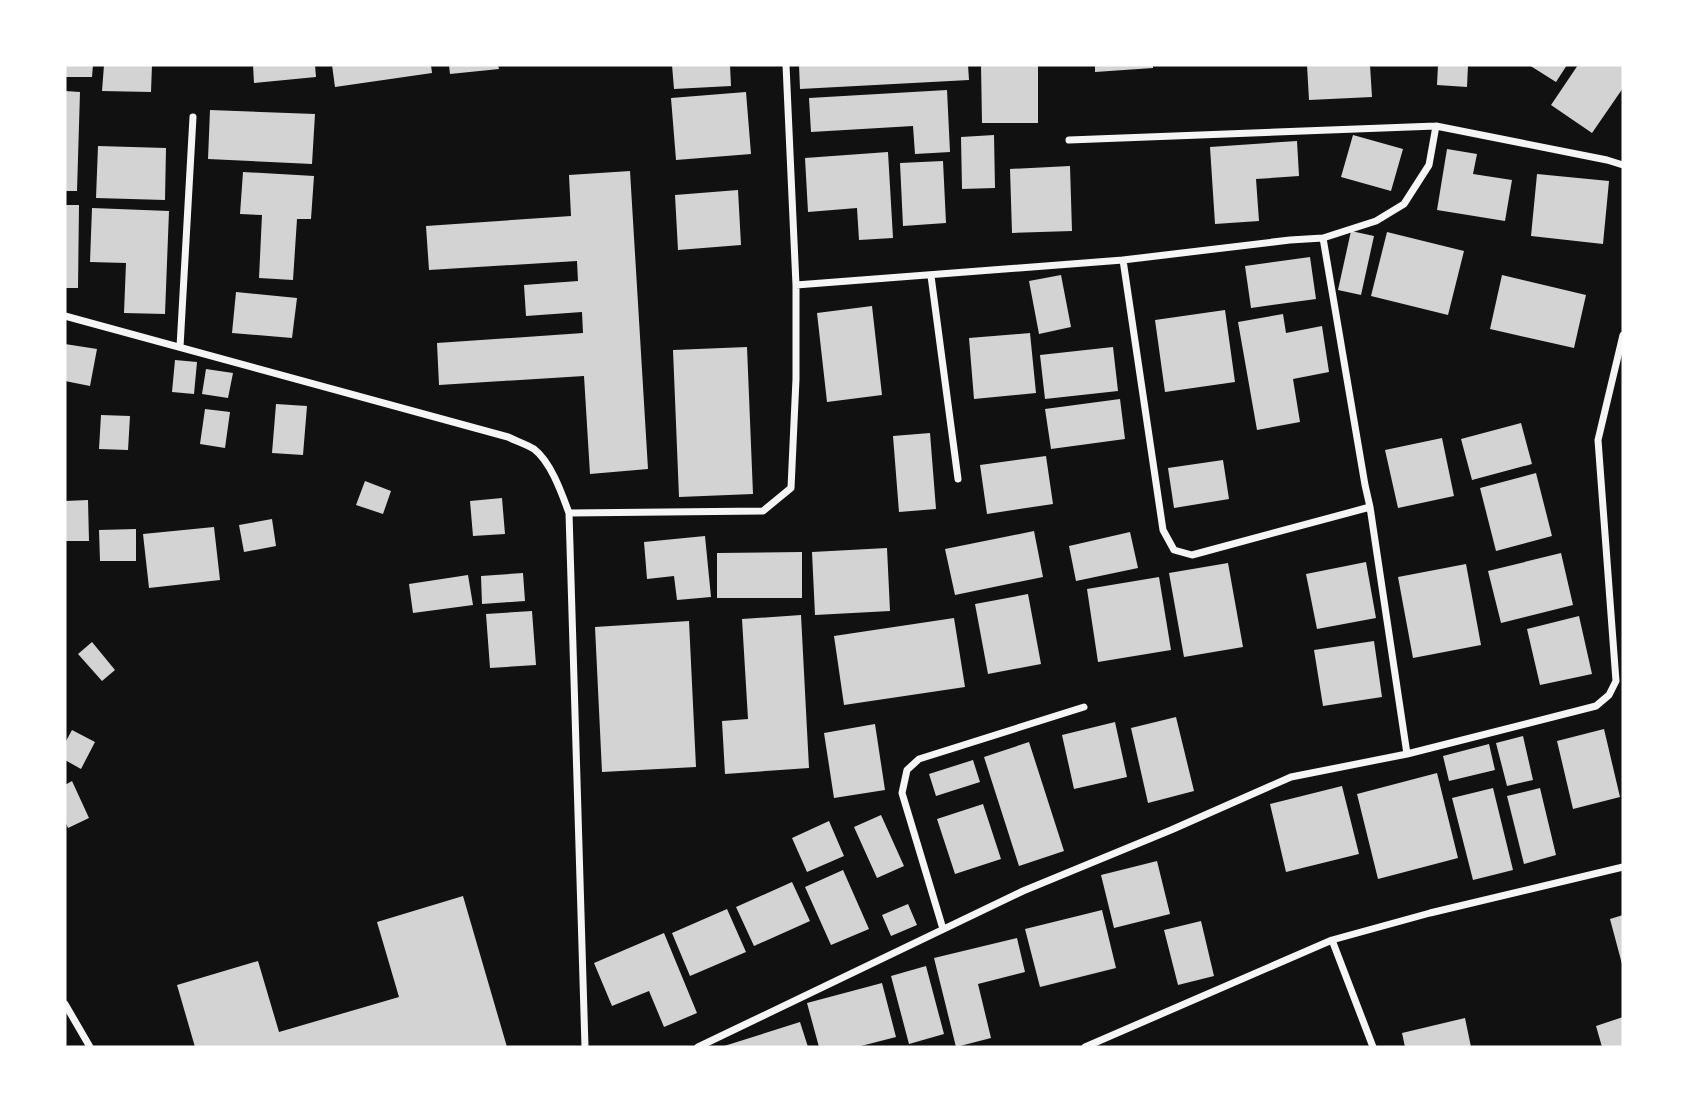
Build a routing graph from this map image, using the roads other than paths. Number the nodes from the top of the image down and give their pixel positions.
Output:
1 (786, 65) edge
2 (193, 117) dead end
3 (1436, 126) junction
4 (1069, 140) dead end
5 (1623, 165) edge
6 (1323, 237) junction
7 (1123, 260) junction
8 (931, 276) junction
9 (796, 285) junction
10 (65, 316) edge
11 (1623, 335) edge
12 (180, 347) junction
13 (958, 479) dead end
14 (1370, 506) junction
15 (569, 513) junction
16 (1084, 707) dead end
17 (1407, 754) junction
18 (1623, 867) edge
19 (943, 929) junction
20 (1332, 940) junction
21 (65, 1004) edge
22 (90, 1047) edge
23 (585, 1047) edge
24 (698, 1047) edge
25 (1084, 1047) edge
26 (1373, 1047) edge

1 - 9 street
2 - 12 street
3 - 4 street
3 - 5 street
3 - 6 street
6 - 7 street
6 - 14 street
7 - 8 street
7 - 14 street
8 - 9 street
8 - 13 street
9 - 15 street
10 - 12 street
11 - 17 street
12 - 15 street
14 - 17 street
15 - 23 street
16 - 19 street
17 - 19 street
18 - 20 street
19 - 24 street
20 - 25 street
20 - 26 street
21 - 22 street

